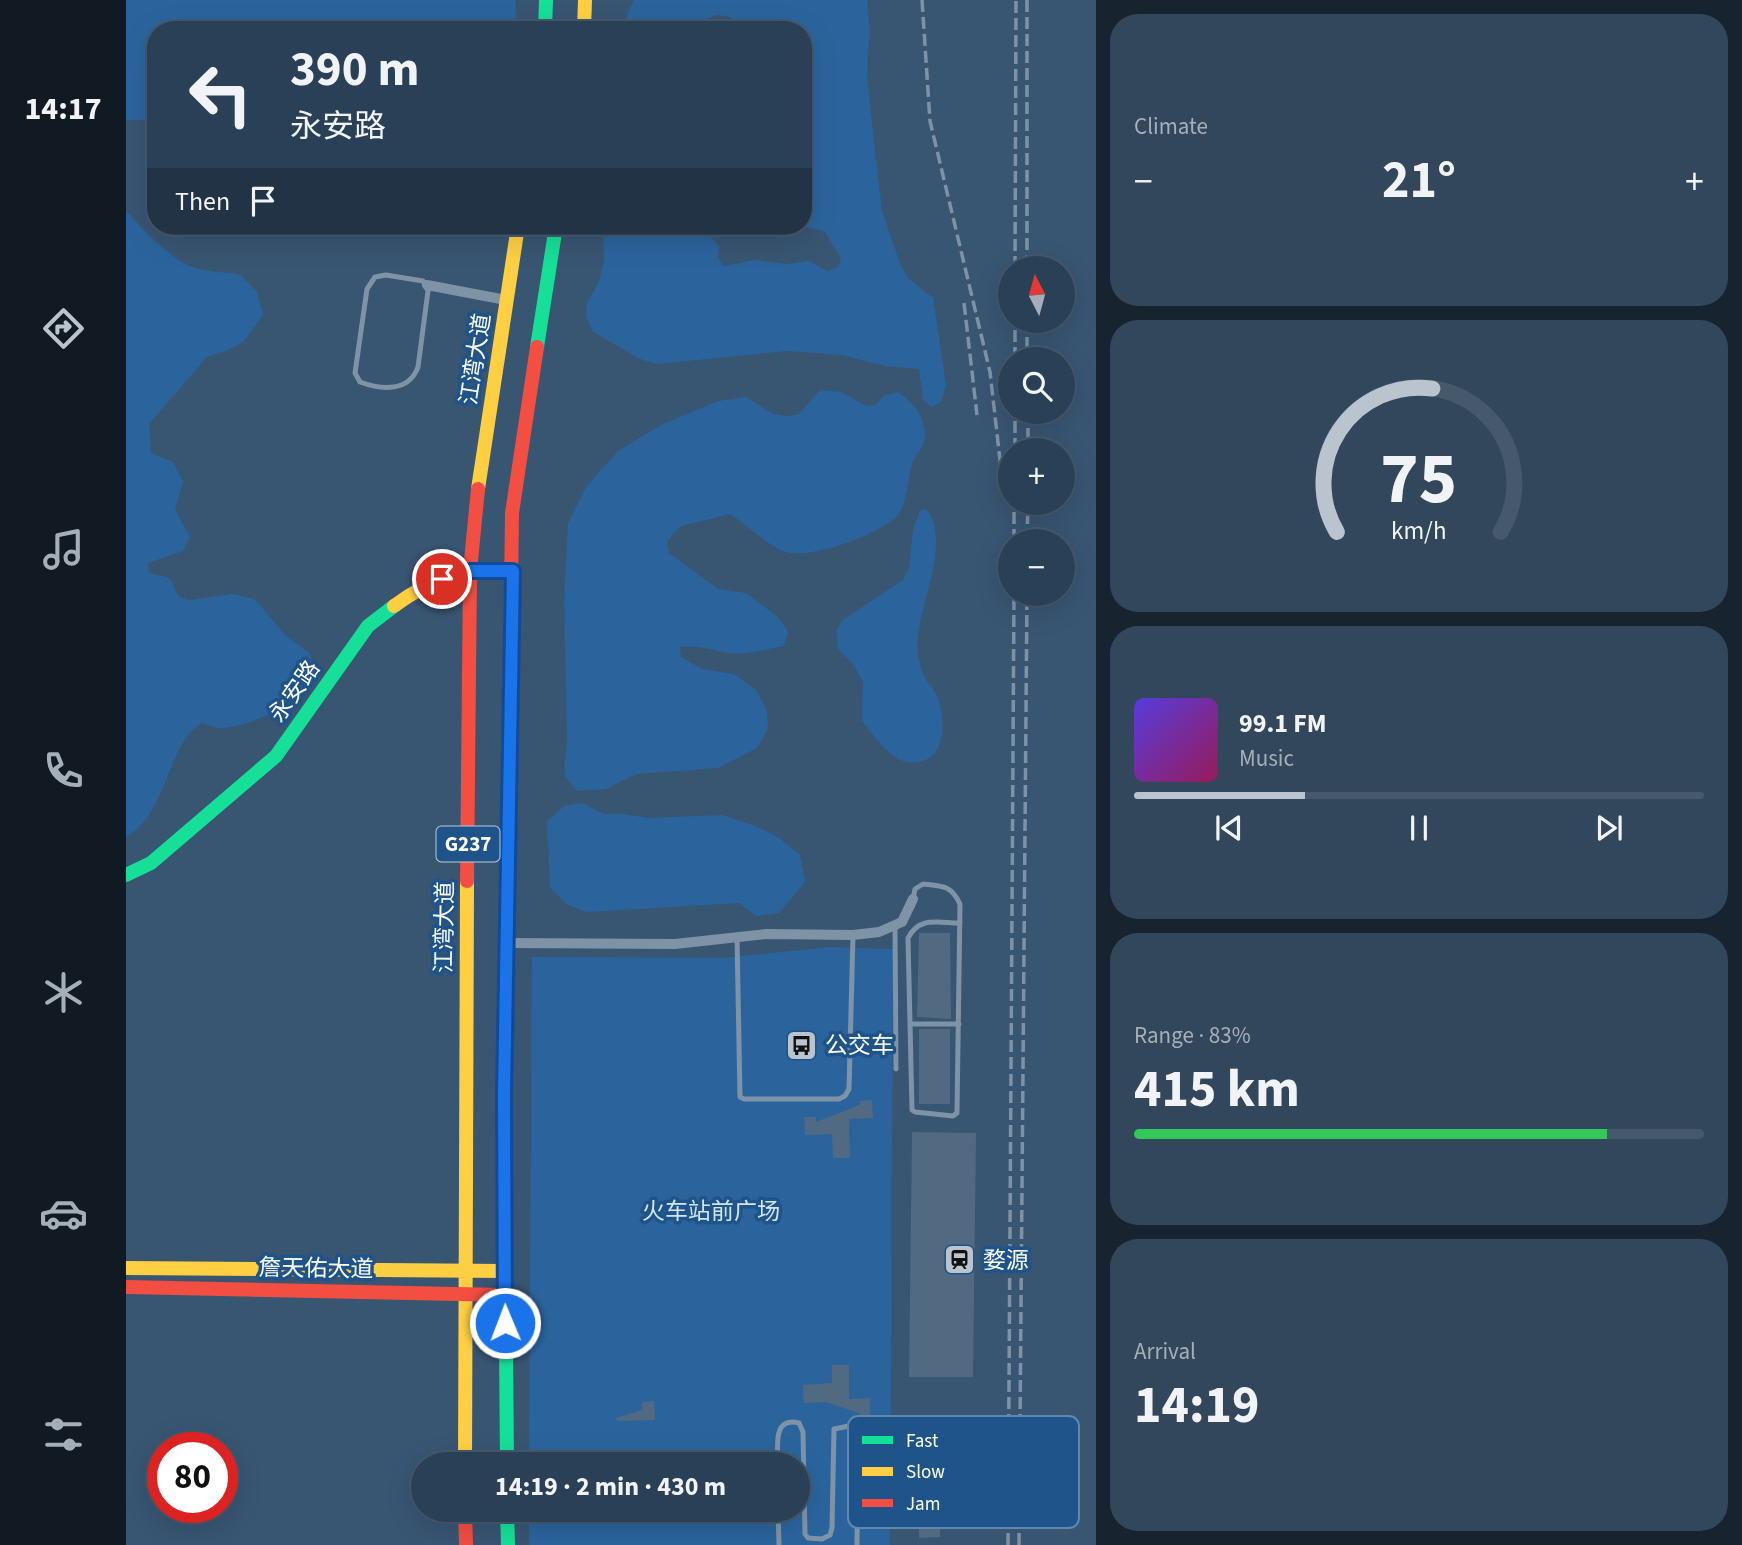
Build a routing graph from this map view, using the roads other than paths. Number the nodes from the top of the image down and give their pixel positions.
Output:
1 (546, 0) edge
2 (585, 0) edge
3 (545, 21) edge
4 (584, 21) edge
5 (517, 235) edge
6 (555, 235) edge
7 (427, 285) junction
8 (506, 300) junction
9 (470, 571) junction
10 (513, 571) junction
11 (126, 875) edge
12 (913, 899) joint
13 (960, 922) junction
14 (895, 926) junction
15 (853, 935) junction
16 (737, 937) junction
17 (508, 943) junction
18 (910, 1024) junction
19 (959, 1024) junction
20 (896, 1069) dead end
21 (126, 1268) edge
22 (504, 1271) junction
23 (464, 1272) junction
24 (126, 1287) edge
25 (464, 1294) junction
26 (504, 1295) junction
27 (848, 1426) edge
28 (465, 1452) edge
29 (507, 1452) edge
30 (778, 1452) edge
31 (803, 1452) edge
32 (465, 1522) edge
33 (507, 1522) edge
34 (778, 1522) edge
35 (805, 1522) edge
36 (466, 1545) edge
37 (508, 1545) edge
38 (779, 1545) edge

1 - 3 main road
2 - 4 main road
5 - 8 main road, 江湾大道 / G237
6 - 10 main road, G237
7 - 7 lane
7 - 8 street
8 - 9 main road, 江湾大道 / G237
9 - 10 main road, 永安路
9 - 11 main road, 永安路
9 - 23 main road, 江湾大道 / G237
10 - 17 main road, G237
12 - 13 lane
12 - 14 street
13 - 18 lane
13 - 19 lane
14 - 15 street
14 - 20 lane
15 - 16 street
15 - 16 lane
16 - 17 street
17 - 22 main road, G237
18 - 19 lane
18 - 19 lane
21 - 23 main road, 詹天佑大道
22 - 23 main road, 詹天佑大道
22 - 26 main road, G237
23 - 25 main road, 江湾大道 / G237
24 - 25 main road, 詹天佑大道
25 - 26 main road, 詹天佑大道
25 - 28 main road, 江湾大道 / G237
26 - 29 main road, G237
27 - 35 lane
30 - 31 lane
32 - 36 main road
33 - 37 main road
34 - 38 lane

